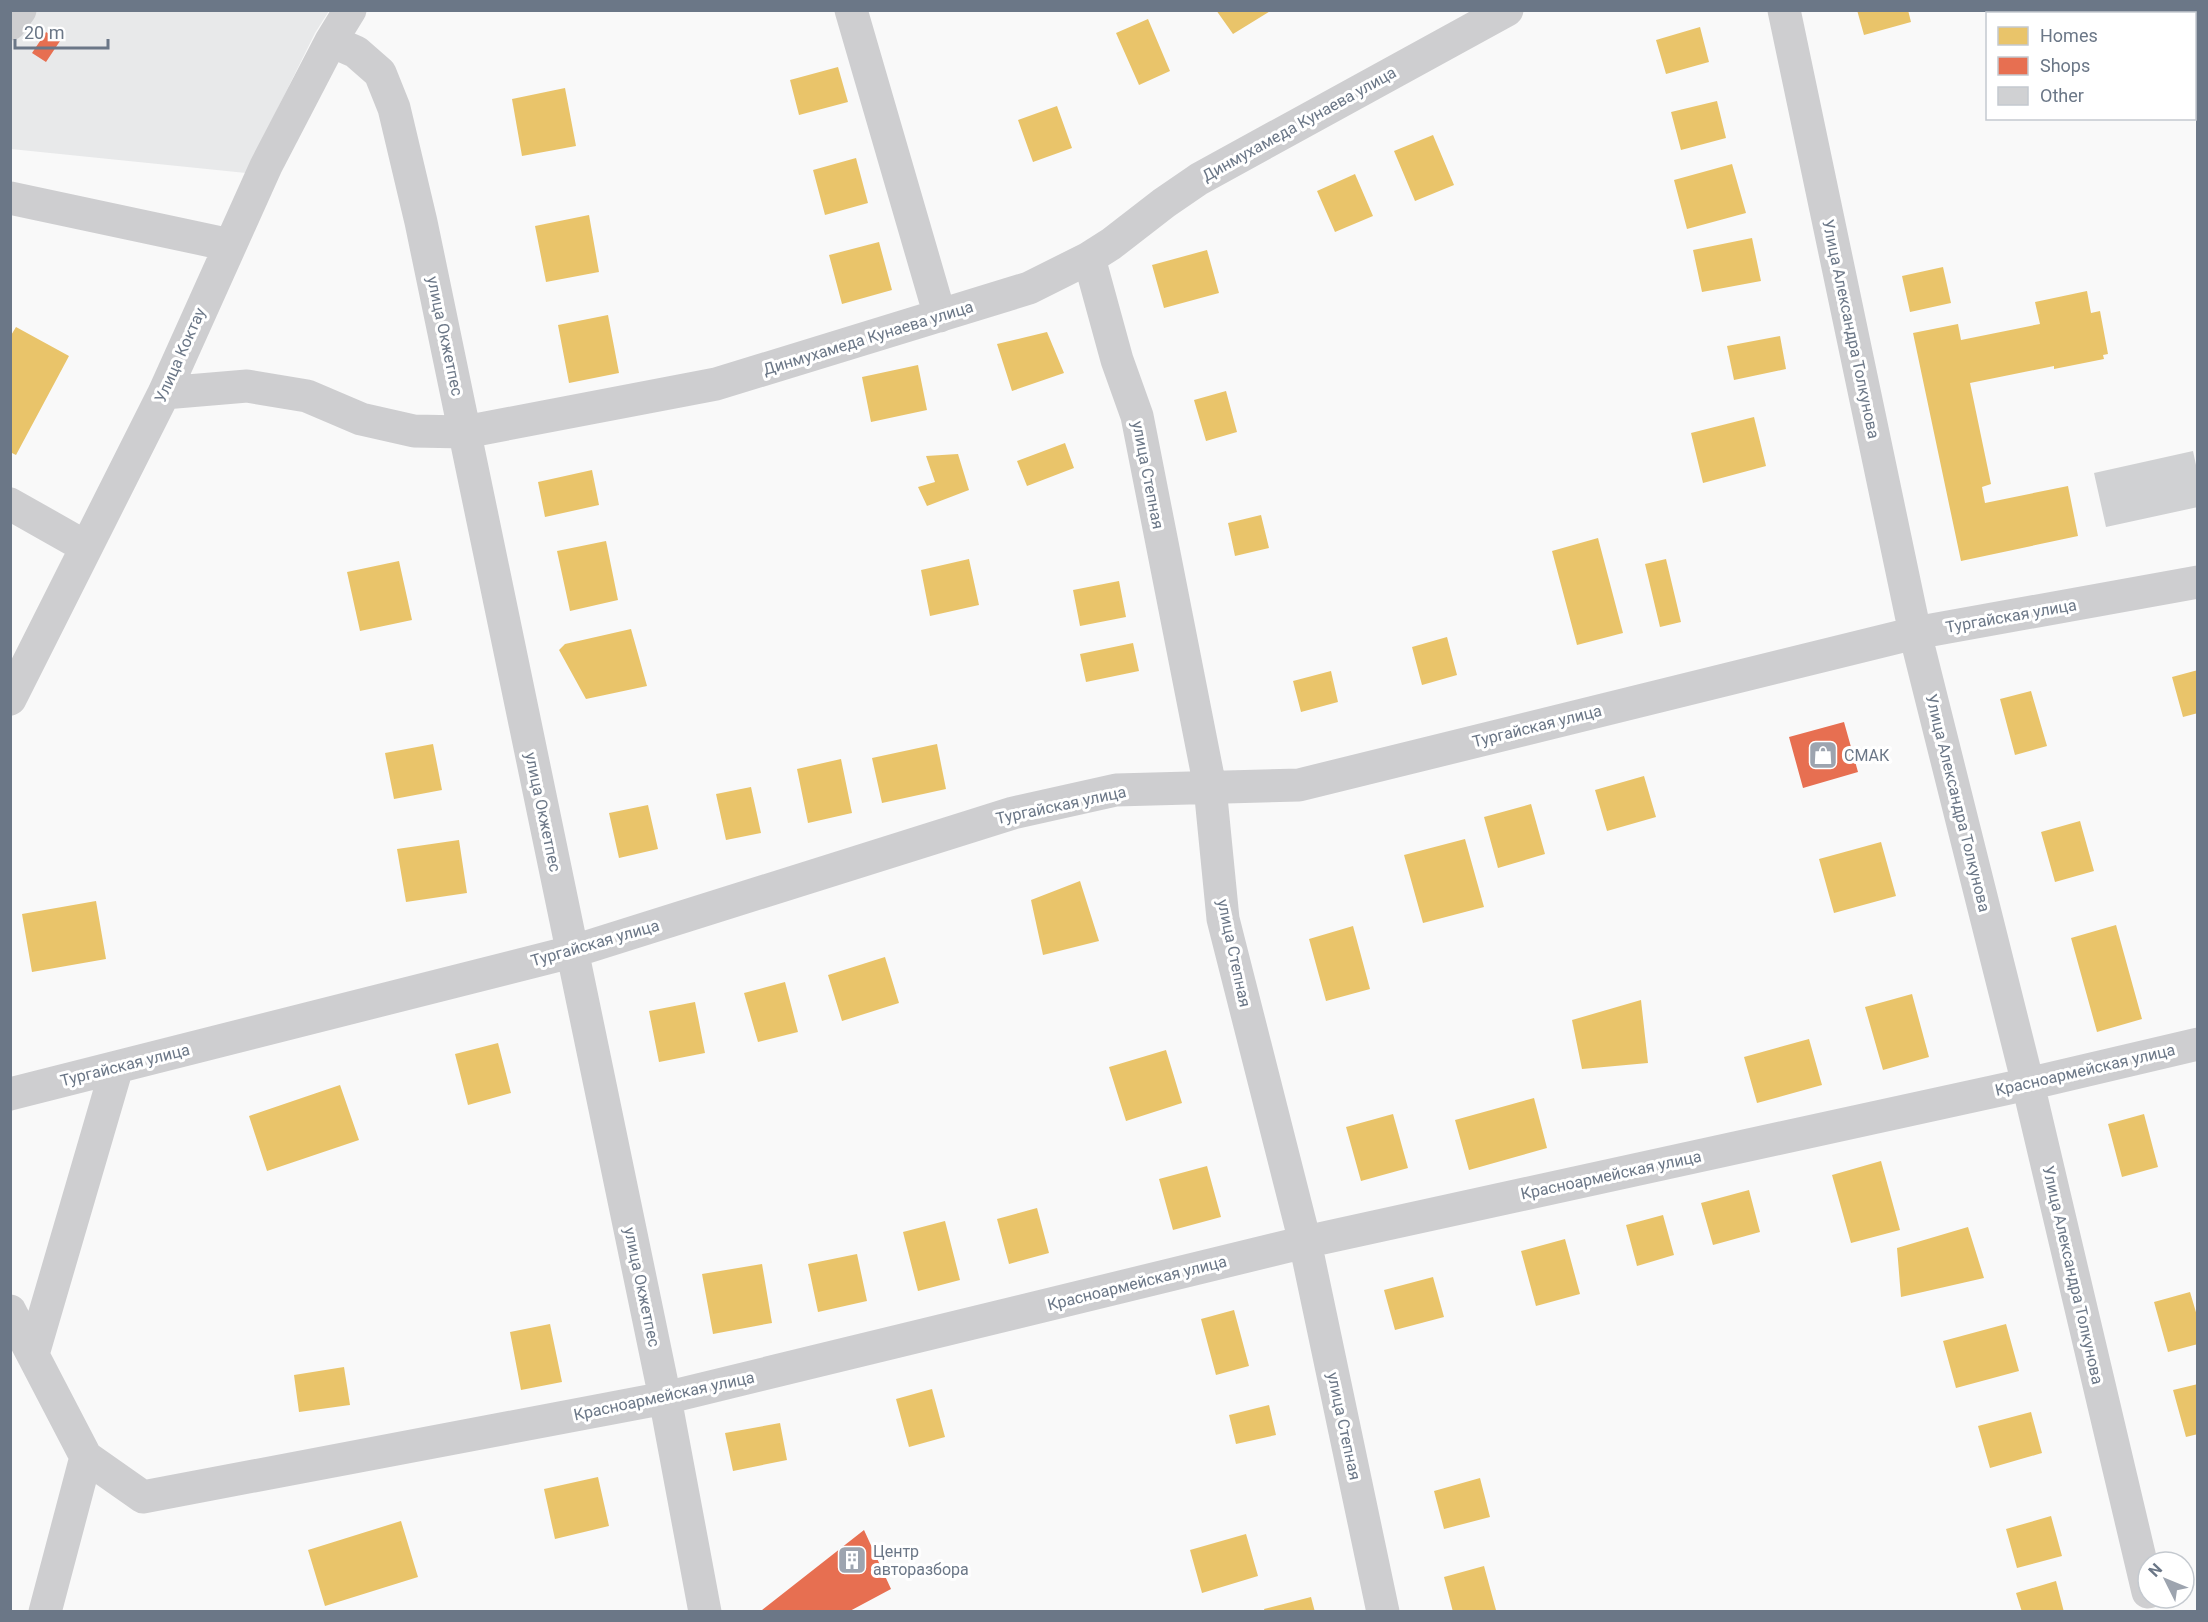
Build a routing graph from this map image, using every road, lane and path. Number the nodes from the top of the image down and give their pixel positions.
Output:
1 (20, 10) edge
2 (350, 10) edge
3 (851, 10) edge
4 (1506, 10) edge
5 (1784, 10) edge
6 (10, 24) edge
7 (331, 40) junction
8 (10, 198) edge
9 (230, 245) junction
10 (1089, 258) junction
11 (940, 316) junction
12 (164, 393) junction
13 (465, 432) junction
14 (10, 504) edge
15 (86, 547) junction
16 (2198, 582) edge
17 (1916, 633) junction
18 (10, 699) edge
19 (1210, 787) junction
20 (572, 952) junction
21 (2198, 1044) edge
22 (117, 1067) junction
23 (2028, 1084) junction
24 (10, 1094) edge
25 (1305, 1242) junction
26 (10, 1311) edge
27 (33, 1354) junction
28 (666, 1398) junction
29 (86, 1457) junction
30 (2138, 1550) edge
31 (45, 1611) edge
32 (705, 1611) edge
33 (1383, 1611) edge

1 - 6 street
2 - 7 street, Улица Коктау
3 - 11 street
4 - 10 street, Динмухамеда Кунаева улица
5 - 17 street, Улица Александра Толкунова
7 - 9 street, Улица Коктау
7 - 13 street, улица Окжетпес
8 - 9 street
9 - 12 street, Улица Коктау
10 - 11 street, Динмухамеда Кунаева улица
10 - 19 street, улица Степная
11 - 13 street, Динмухамеда Кунаева улица
12 - 13 street, Динмухамеда Кунаева улица
12 - 15 street, Улица Коктау
13 - 20 street, улица Окжетпес
14 - 15 street
15 - 18 street, Улица Коктау
16 - 17 street, Тургайская улица
17 - 19 street, Тургайская улица
17 - 23 street, Улица Александра Толкунова
19 - 20 street, Тургайская улица
19 - 25 street, улица Степная
20 - 22 street, Тургайская улица
20 - 28 street, улица Окжетпес
21 - 23 street, Красноармейская улица
22 - 24 street, Тургайская улица
22 - 27 street
23 - 25 street, Красноармейская улица
23 - 30 street, Улица Александра Толкунова
25 - 28 street, Красноармейская улица
25 - 33 street, улица Степная
26 - 27 street
27 - 29 street
28 - 29 street, Красноармейская улица
28 - 32 street, улица Окжетпес
29 - 31 street

